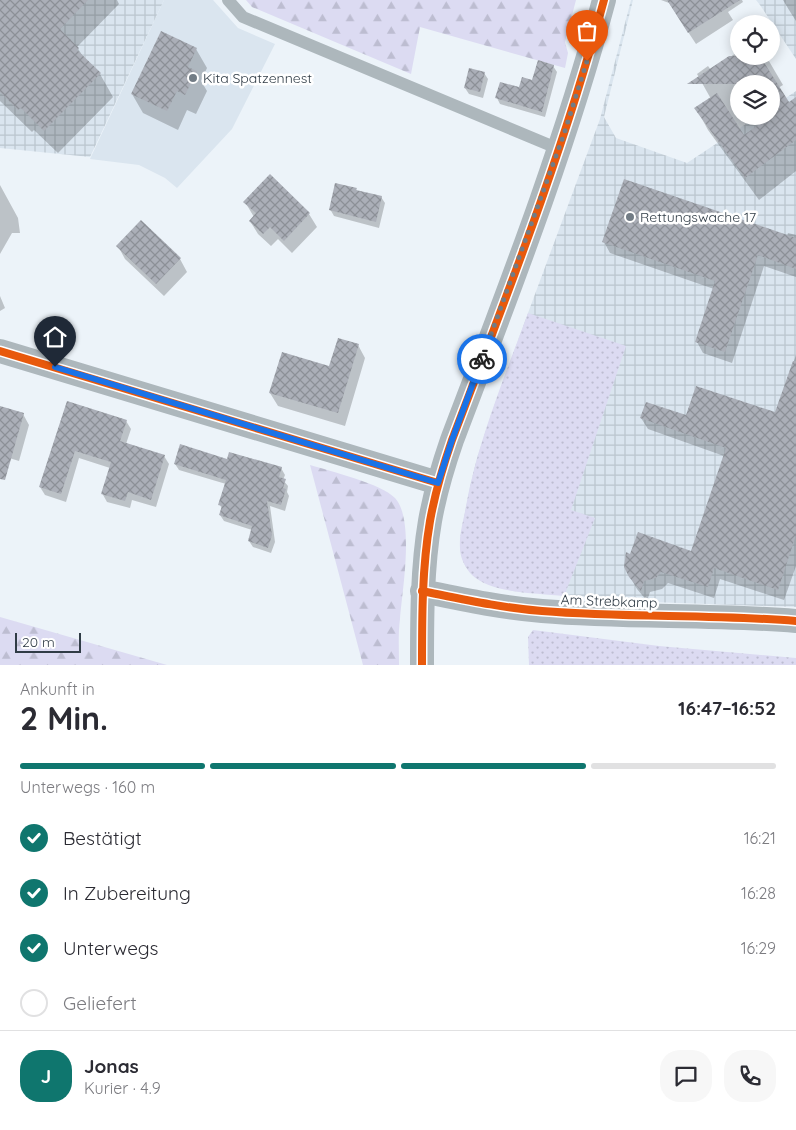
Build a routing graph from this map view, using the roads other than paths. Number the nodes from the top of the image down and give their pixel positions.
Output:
1 (228, 0) edge
2 (604, 0) edge
3 (558, 149) junction
4 (0, 351) edge
5 (438, 483) junction
6 (422, 591) junction
7 (796, 621) edge
8 (422, 665) edge

1 - 3 lane
2 - 3 street
3 - 5 street
4 - 5 street
5 - 6 street
6 - 7 street, Am Strebkamp
6 - 8 street

